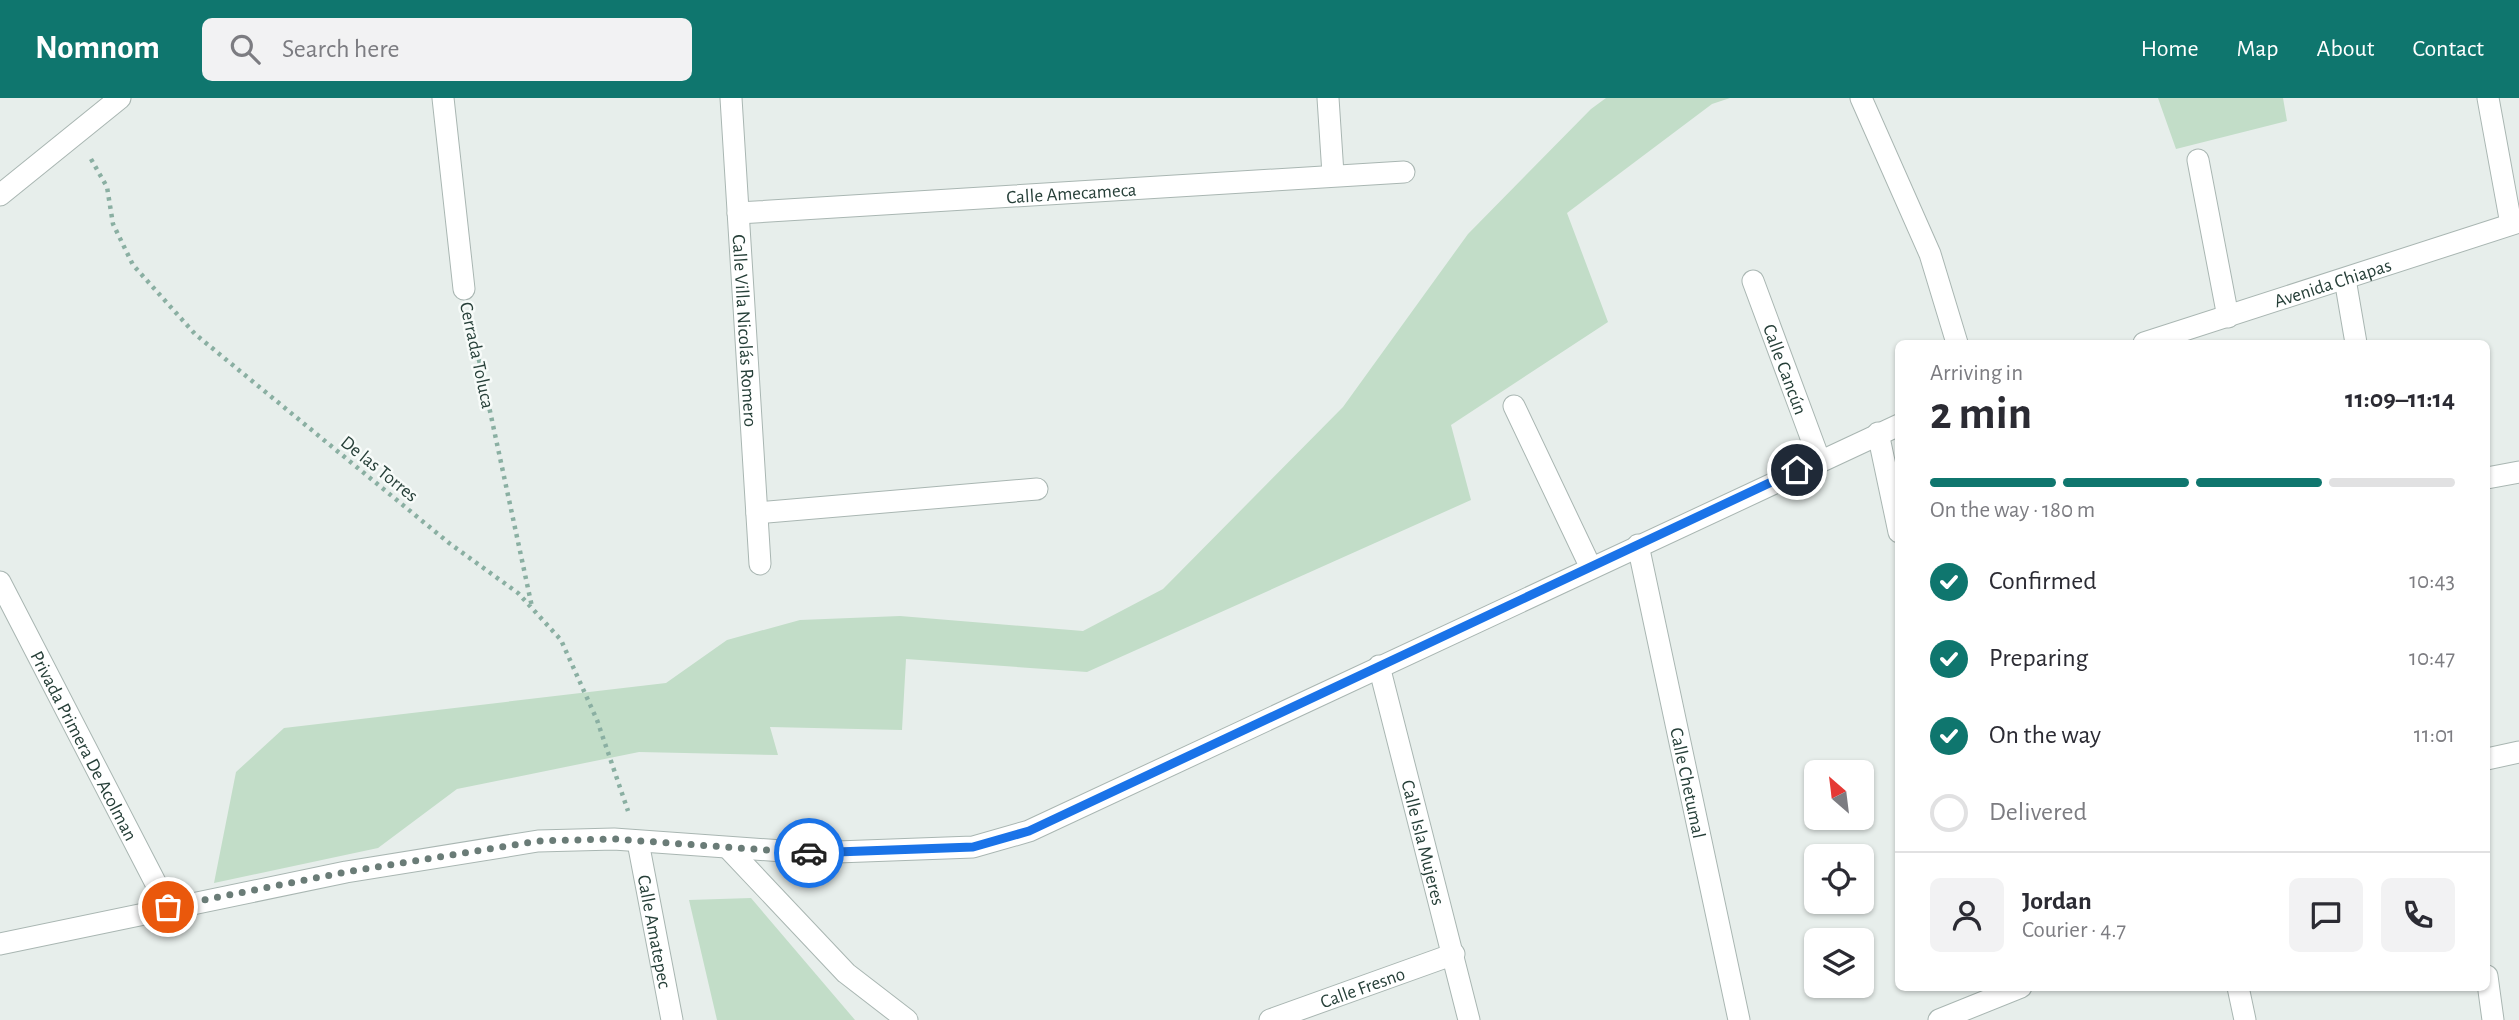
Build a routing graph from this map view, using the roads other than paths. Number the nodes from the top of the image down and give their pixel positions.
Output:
1 (120, 98) edge
2 (443, 98) edge
3 (731, 98) edge
4 (1328, 98) edge
5 (1861, 98) edge
6 (2487, 98) edge
7 (2198, 160) dead end
8 (1404, 172) dead end
9 (1333, 174) junction
10 (0, 195) edge
11 (738, 213) junction
12 (2515, 223) edge
13 (2345, 279) junction
14 (1752, 281) dead end
15 (464, 289) road end
16 (2228, 317) junction
17 (1956, 340) edge
18 (2154, 340) edge
19 (2355, 340) edge
20 (1514, 406) dead end
21 (1895, 427) edge
22 (1878, 433) junction
23 (1819, 459) junction
24 (2519, 472) edge
25 (2490, 477) edge
26 (1037, 489) dead end
27 (757, 513) junction
28 (1895, 513) edge
29 (1639, 545) junction
30 (760, 564) dead end
31 (1591, 568) junction
32 (0, 582) edge
33 (1379, 666) junction
34 (2519, 752) edge
35 (2490, 758) edge
36 (638, 842) junction
37 (729, 849) junction
38 (168, 907) junction
39 (0, 944) edge
40 (1454, 954) junction
41 (2239, 991) edge
42 (2489, 991) edge
43 (1997, 992) edge
44 (672, 1020) edge
45 (907, 1020) edge
46 (1270, 1020) edge
47 (1469, 1020) edge
48 (1739, 1020) edge
49 (1939, 1020) edge
50 (2245, 1020) edge
51 (2493, 1020) edge

1 - 10 street
2 - 15 street, Cerrada Toluca
3 - 11 street, Calle Villa Nicolás Romero
4 - 9 street
5 - 17 street
6 - 12 street
7 - 16 street
8 - 9 street, Calle Amecameca
9 - 11 street, Calle Amecameca
11 - 27 street, Calle Villa Nicolás Romero
12 - 13 street, Avenida Chiapas
13 - 16 street, Avenida Chiapas
13 - 19 street
14 - 23 street, Calle Cancún
16 - 18 street, Avenida Chiapas
20 - 31 street
21 - 22 street
22 - 23 street
22 - 28 street
23 - 29 street
24 - 25 street
26 - 27 street
27 - 30 street, Calle Villa Nicolás Romero
29 - 31 street
29 - 48 street, Calle Chetumal
31 - 33 street
32 - 38 street, Privada Primera De Acolman
33 - 37 street
33 - 40 street, Calle Isla Mujeres
34 - 35 street
36 - 37 street
36 - 38 street
36 - 44 street, Calle Amatepec
37 - 45 street
38 - 39 street
40 - 46 street, Calle Fresno
40 - 47 street, Calle Isla Mujeres
41 - 50 street
42 - 51 street
43 - 49 street

